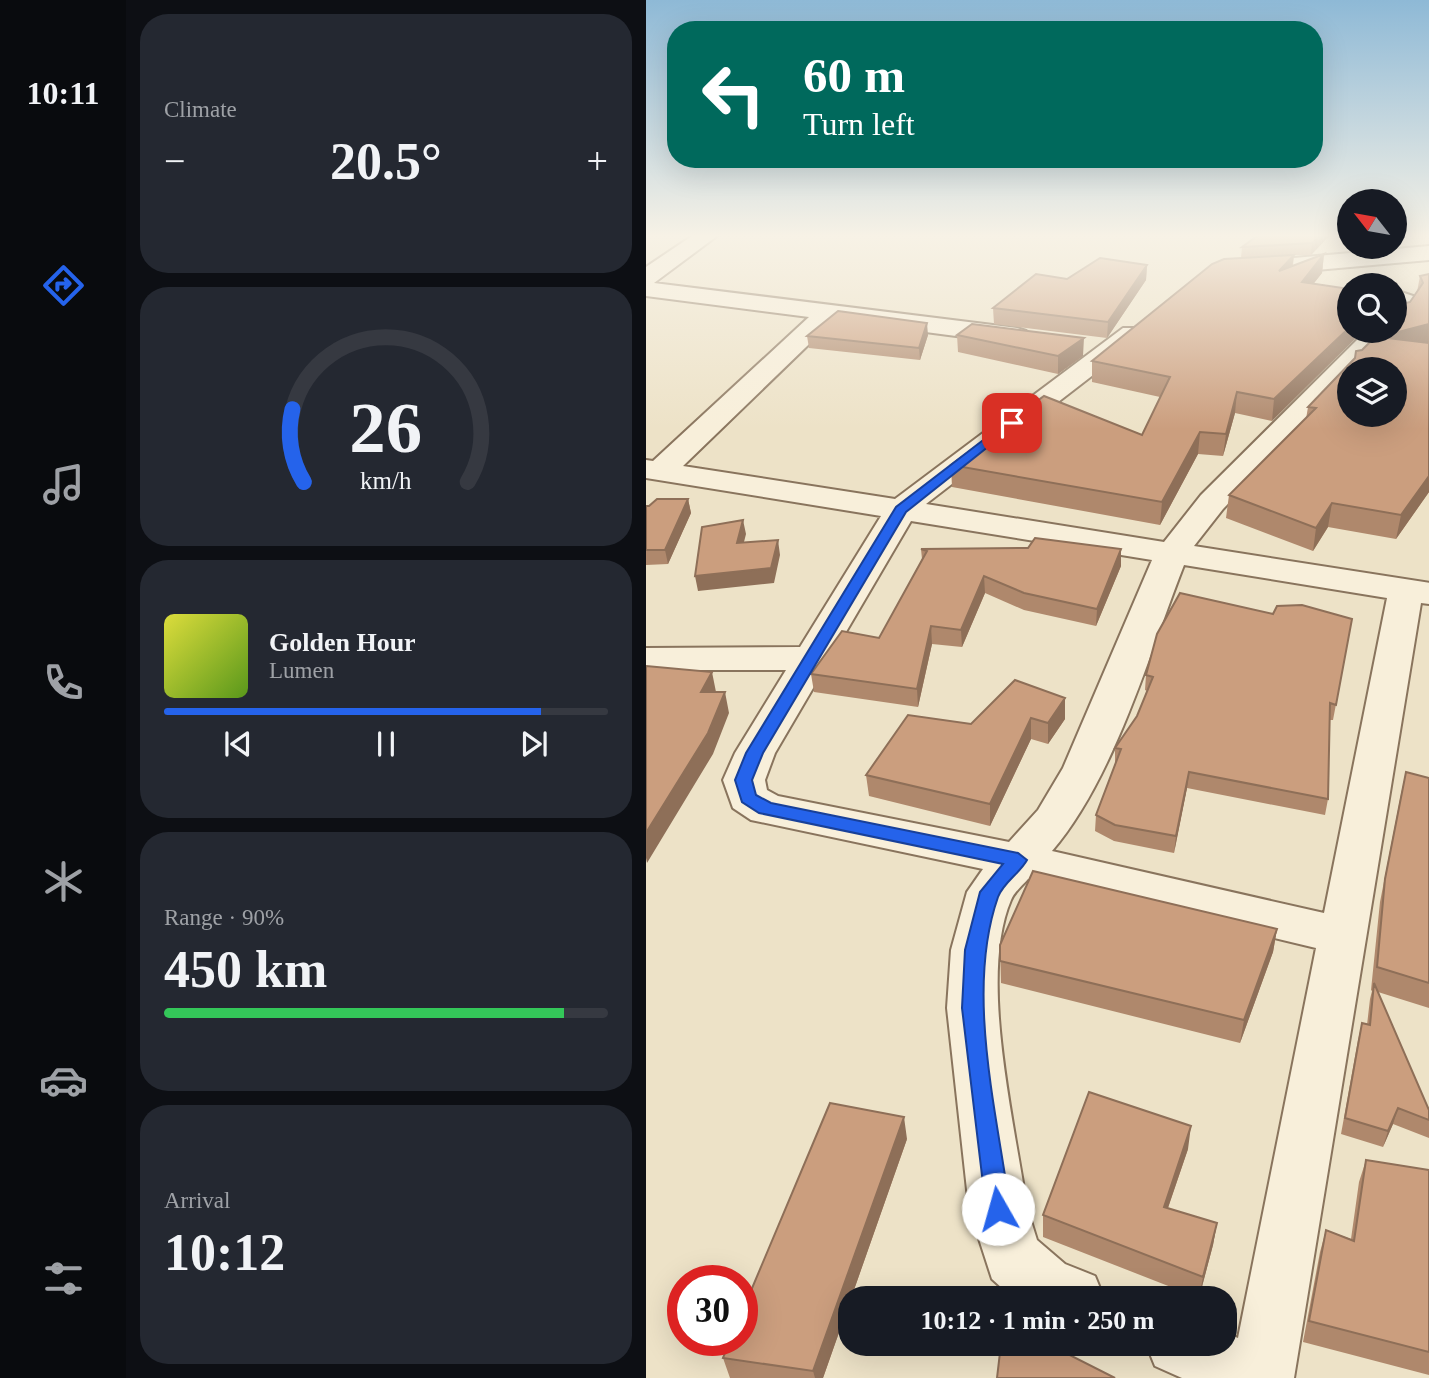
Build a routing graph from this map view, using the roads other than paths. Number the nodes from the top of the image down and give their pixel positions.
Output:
1 (746, 300) edge
2 (831, 310) junction
3 (1152, 317) edge
4 (1045, 340) edge
5 (1072, 343) edge
6 (1368, 343) edge
7 (1113, 349) junction
8 (653, 470) edge
9 (901, 510) junction
10 (1172, 553) junction
11 (1418, 592) edge
12 (812, 658) junction
13 (646, 659) edge
14 (1018, 860) junction
15 (1342, 936) junction
16 (1044, 1286) edge
17 (1205, 1356) edge
18 (1256, 1378) edge
19 (1262, 1378) edge

1 - 2 street
2 - 4 street
2 - 8 street
3 - 7 street
5 - 7 street
6 - 10 street
7 - 9 street
8 - 9 street
9 - 10 street
9 - 12 street
10 - 11 street
10 - 14 street
11 - 15 street
12 - 13 street
12 - 14 street
14 - 15 street
14 - 16 street
15 - 19 street
17 - 18 street

